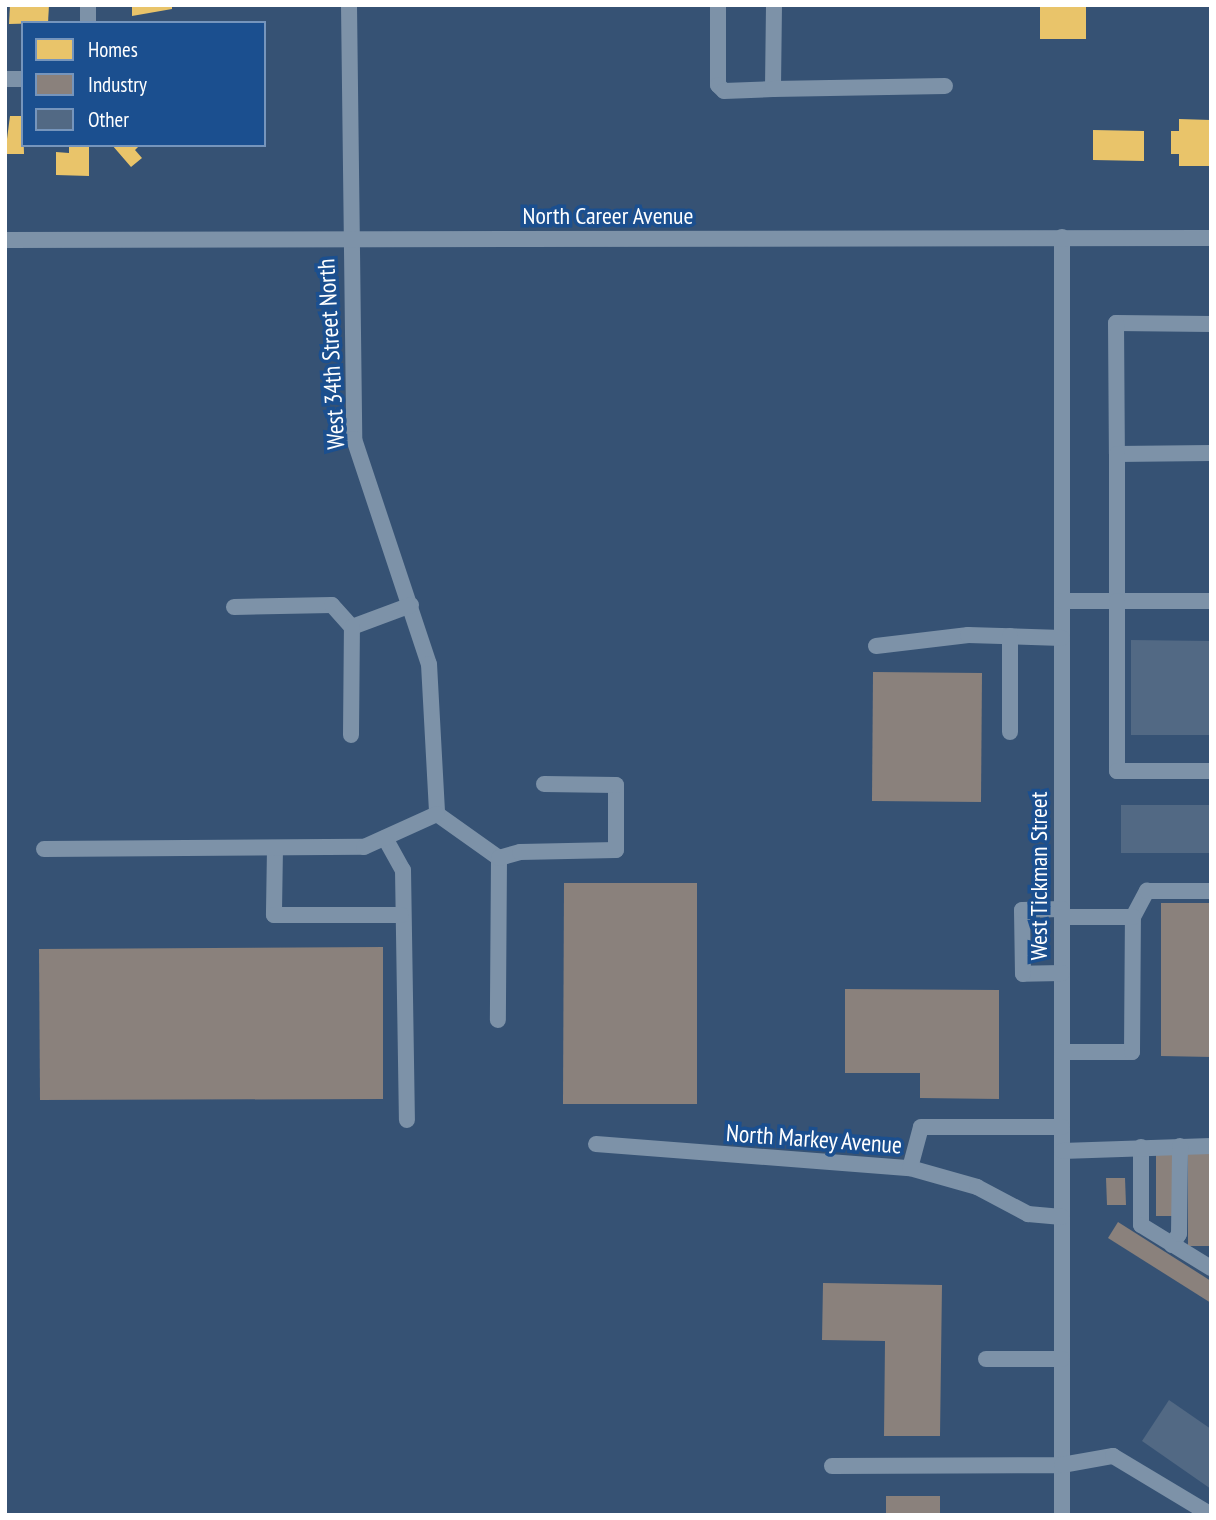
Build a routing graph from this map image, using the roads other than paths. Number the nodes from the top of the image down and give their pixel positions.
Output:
1 (349, 5) edge
2 (718, 5) edge
3 (774, 5) edge
4 (945, 86) dead end
5 (773, 89) junction
6 (1062, 237) junction
7 (1211, 238) edge
8 (349, 239) junction
9 (5, 240) edge
10 (1211, 324) edge
11 (1211, 453) edge
12 (1117, 454) junction
13 (1062, 601) junction
14 (1117, 601) junction
15 (1211, 601) edge
16 (411, 605) junction
17 (234, 607) dead end
18 (352, 627) junction
19 (1010, 636) junction
20 (1062, 638) junction
21 (876, 646) dead end
22 (1010, 733) dead end
23 (351, 734) dead end
24 (1211, 771) edge
25 (544, 784) dead end
26 (437, 814) junction
27 (385, 838) junction
28 (275, 848) junction
29 (44, 849) dead end
30 (499, 858) junction
31 (1211, 891) edge
32 (1062, 913) junction
33 (401, 915) junction
34 (1133, 917) junction
35 (1062, 973) junction
36 (498, 1020) dead end
37 (1062, 1052) junction
38 (407, 1120) dead end
39 (1062, 1127) junction
40 (596, 1144) dead end
41 (1180, 1146) junction
42 (1211, 1146) edge
43 (1140, 1147) junction
44 (1062, 1151) junction
45 (910, 1168) junction
46 (1062, 1217) junction
47 (1172, 1245) junction
48 (1211, 1268) edge
49 (986, 1359) dead end
50 (1062, 1359) junction
51 (1062, 1465) junction
52 (832, 1466) dead end
53 (1062, 1515) edge
54 (1211, 1515) edge

1 - 8 street, West 34th Street North
2 - 5 street
3 - 5 street
4 - 5 street
6 - 7 street, North Career Avenue
6 - 8 street, North Career Avenue
6 - 13 street, West Tickman Street
8 - 9 street, North Career Avenue
8 - 16 street, West 34th Street North
10 - 12 street
11 - 12 street
12 - 14 street
13 - 14 street
13 - 20 street, West Tickman Street
14 - 15 street
14 - 24 street
16 - 18 street
16 - 26 street, West 34th Street North
17 - 18 street
18 - 23 street
19 - 20 street
19 - 21 street
19 - 22 street
20 - 32 street, West Tickman Street
25 - 30 street
26 - 27 street
26 - 30 street
27 - 28 street
27 - 33 street
28 - 29 street
28 - 33 street
30 - 36 street
31 - 34 street
32 - 34 street
32 - 35 street, West Tickman Street
32 - 35 street
33 - 38 street
34 - 37 street
35 - 37 street, West Tickman Street
37 - 39 street, West Tickman Street
39 - 44 street, West Tickman Street
39 - 45 street
40 - 45 street, North Markey Avenue
41 - 42 street
41 - 43 street
41 - 47 street
43 - 44 street
43 - 47 street
44 - 46 street, West Tickman Street
45 - 46 street, North Markey Avenue
46 - 50 street, West Tickman Street
47 - 48 street
49 - 50 street
50 - 51 street, West Tickman Street
51 - 52 street
51 - 53 street, West Tickman Street
51 - 54 street

